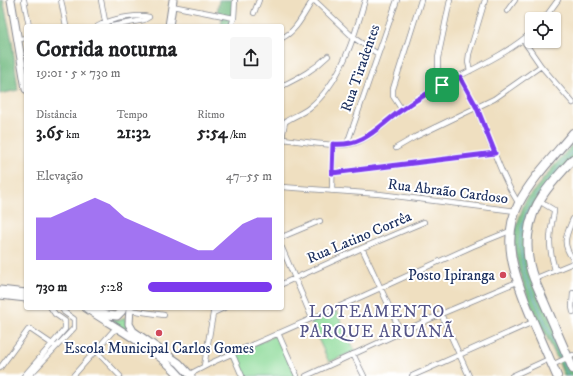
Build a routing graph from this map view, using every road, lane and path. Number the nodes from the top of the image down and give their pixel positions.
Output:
1 (11, 0) edge
2 (14, 0) edge
3 (24, 0) edge
4 (61, 0) edge
5 (101, 0) edge
6 (235, 0) edge
7 (259, 0) edge
8 (314, 0) edge
9 (366, 0) edge
10 (397, 0) edge
11 (421, 0) edge
12 (450, 0) edge
13 (485, 0) edge
14 (515, 0) edge
15 (558, 0) edge
16 (172, 3) edge
17 (508, 11) dead end
18 (549, 12) edge
19 (254, 13) dead end
20 (234, 18) junction
21 (29, 24) edge
22 (66, 24) edge
23 (102, 24) edge
24 (106, 24) edge
25 (123, 24) edge
26 (169, 24) edge
27 (232, 24) edge
28 (284, 37) edge
29 (354, 38) junction
30 (23, 39) edge
31 (523, 40) joint
32 (378, 54) junction
33 (20, 55) junction
34 (328, 56) dead end
35 (541, 66) junction
36 (470, 71) junction
37 (460, 77) junction
38 (24, 78) edge
39 (284, 85) edge
40 (442, 85) junction
41 (573, 103) edge
42 (477, 108) junction
43 (402, 110) junction
44 (284, 127) edge
45 (573, 133) edge
46 (284, 138) edge
47 (333, 144) junction
48 (347, 144) junction
49 (396, 148) dead end
50 (495, 153) junction
51 (573, 159) edge
52 (332, 173) junction
53 (284, 188) edge
54 (332, 191) junction
55 (539, 201) junction
56 (517, 208) junction
57 (573, 220) edge
58 (320, 221) dead end
59 (424, 222) dead end
60 (510, 231) junction
61 (284, 235) edge
62 (362, 248) junction
63 (284, 253) edge
64 (573, 259) edge
65 (573, 263) edge
66 (555, 270) junction
67 (534, 278) junction
68 (294, 279) junction
69 (517, 282) junction
70 (284, 283) edge
71 (380, 288) junction
72 (0, 290) edge
73 (24, 293) edge
74 (573, 293) edge
75 (0, 294) edge
76 (24, 298) edge
77 (52, 310) edge
78 (63, 310) edge
79 (89, 310) edge
80 (93, 310) edge
81 (104, 310) edge
82 (125, 310) edge
83 (127, 310) edge
84 (133, 310) edge
85 (213, 310) edge
86 (573, 312) edge
87 (441, 314) junction
88 (164, 315) dead end
89 (114, 316) junction
90 (312, 318) junction
91 (65, 321) junction
92 (74, 321) junction
93 (533, 322) junction
94 (120, 329) junction
95 (401, 332) junction
96 (278, 333) junction
97 (55, 345) junction
98 (96, 351) junction
99 (232, 353) junction
100 (353, 354) junction
101 (459, 355) junction
102 (569, 357) edge
103 (552, 362) junction
104 (204, 366) junction
105 (0, 368) edge
106 (573, 369) edge
107 (193, 375) edge
108 (24, 376) edge
109 (29, 376) edge
110 (73, 376) edge
111 (120, 376) edge
112 (180, 376) edge
113 (242, 376) edge
114 (297, 376) edge
115 (306, 376) edge
116 (364, 376) edge
117 (412, 376) edge
118 (469, 376) edge
119 (512, 376) edge
120 (557, 376) edge

1 - 33 main road
2 - 30 main road
3 - 21 street
4 - 22 street
5 - 23 street
6 - 20 street
7 - 19 street
8 - 28 street
8 - 29 street
9 - 29 street
10 - 32 street, Rua Tiradentes
11 - 43 street
12 - 40 street
13 - 36 street
14 - 17 street
15 - 18 street
16 - 20 street
16 - 26 main road
20 - 27 street
24 - 25 street
29 - 32 street
29 - 44 street
30 - 33 main road
31 - 35 street
31 - 36 street
32 - 48 street, Rua Tiradentes
33 - 38 main road
34 - 39 street
35 - 41 street
35 - 42 street
36 - 37 street
37 - 40 street
37 - 42 street
40 - 43 street
42 - 49 street
42 - 50 street
43 - 48 street
45 - 56 highway
46 - 47 street
47 - 48 street
47 - 52 street
50 - 52 street
50 - 56 street
51 - 55 highway
52 - 54 street
53 - 54 street, Rua Abraão Cardoso
54 - 56 street, Rua Abraão Cardoso
55 - 66 street
55 - 67 highway
56 - 60 highway
57 - 64 street
58 - 61 street
59 - 62 street, Rua Latino Corrêa
60 - 69 highway
60 - 71 street
62 - 68 street, Rua Latino Corrêa
62 - 71 street
63 - 68 street
65 - 66 street
66 - 67 street
67 - 102 highway
68 - 70 street, Rua Latino Corrêa
68 - 90 street
69 - 87 street
69 - 93 highway
71 - 90 street
71 - 95 street
72 - 73 main road
74 - 86 street
75 - 76 main road
77 - 91 street
78 - 92 street
79 - 94 main road
80 - 89 main road
81 - 89 main road
82 - 89 main road
83 - 107 main road
84 - 88 street
85 - 104 street
87 - 95 street
87 - 101 street
90 - 96 street
91 - 92 street
91 - 97 street
92 - 97 street
93 - 101 street
93 - 103 highway
94 - 98 street
94 - 112 main road
95 - 100 street
96 - 99 street
96 - 114 street
97 - 105 street
97 - 108 street
97 - 109 street
98 - 110 street
98 - 111 street
99 - 104 street
99 - 113 street
100 - 115 street
100 - 116 street
101 - 117 street
101 - 118 street
102 - 103 street
102 - 106 highway
103 - 119 street
103 - 120 highway
104 - 107 street

